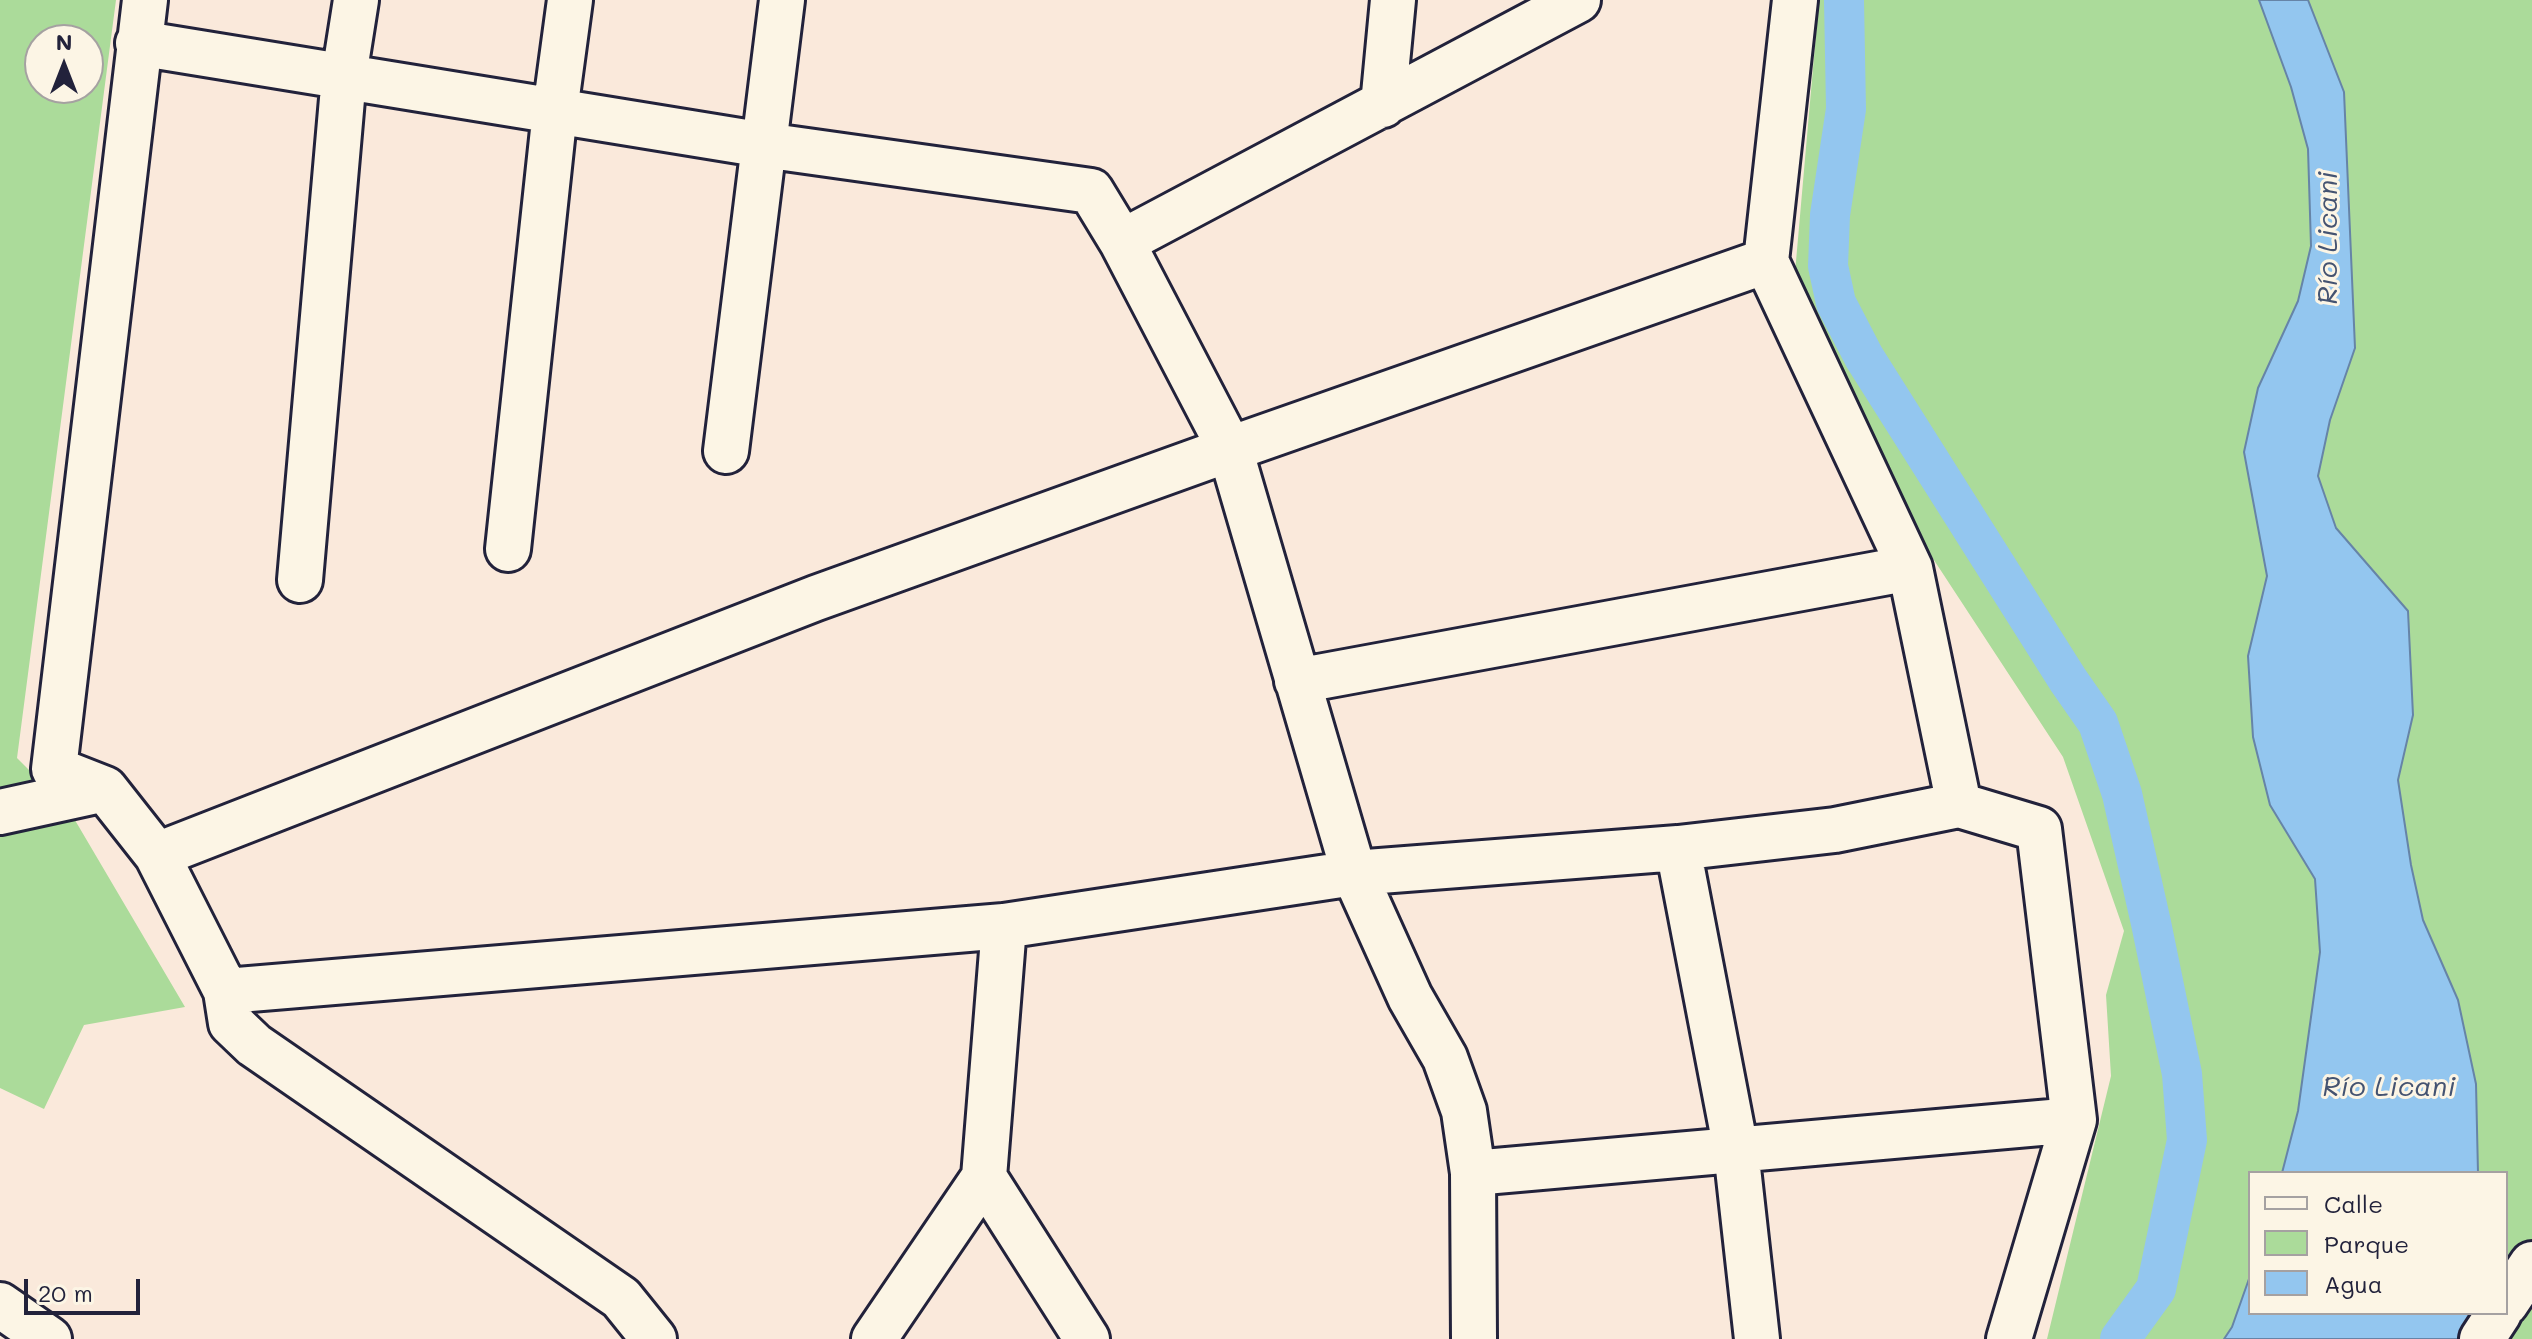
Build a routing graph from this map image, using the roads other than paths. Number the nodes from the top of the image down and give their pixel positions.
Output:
1 (145, 0) edge
2 (356, 0) edge
3 (570, 0) edge
4 (782, 0) edge
5 (1393, 0) edge
6 (1578, 0) edge
7 (1795, 0) edge
8 (138, 43) junction
9 (344, 76) junction
10 (1383, 105) junction
11 (555, 111) junction
12 (764, 145) junction
13 (1122, 242) junction
14 (1766, 261) junction
15 (1230, 449) junction
16 (726, 451) dead end
17 (508, 549) dead end
18 (1910, 568) junction
19 (300, 580) dead end
20 (1297, 681) junction
21 (105, 789) junction
22 (1959, 805) junction
23 (0, 812) edge
24 (1678, 848) junction
25 (157, 855) junction
26 (1354, 873) junction
27 (1004, 926) junction
28 (226, 991) junction
29 (2074, 1120) junction
30 (1736, 1150) junction
31 (1473, 1173) junction
32 (984, 1177) junction
33 (2532, 1264) edge
34 (2508, 1300) edge
35 (0, 1305) edge
36 (2498, 1315) edge
37 (49, 1339) edge
38 (654, 1339) edge
39 (874, 1339) edge
40 (1087, 1339) edge
41 (1474, 1339) edge
42 (1757, 1339) edge
43 (2009, 1339) edge
44 (2482, 1339) edge

1 - 8 street
2 - 9 street
3 - 11 street
4 - 12 street
5 - 10 street
6 - 10 street
7 - 14 street
8 - 9 street
8 - 21 street
9 - 11 street
9 - 19 street
10 - 13 street
11 - 12 street
11 - 17 street
12 - 13 street
12 - 16 street
13 - 15 street
14 - 15 street
14 - 18 street
15 - 20 street
15 - 25 street
18 - 20 street
18 - 22 street
20 - 26 street
21 - 23 street
21 - 25 street
22 - 24 street
22 - 29 street
24 - 26 street
24 - 30 street
25 - 28 street
26 - 27 street
26 - 31 street
27 - 28 street
27 - 32 street
28 - 38 street
29 - 30 street
29 - 43 street
30 - 31 street
30 - 42 street
31 - 41 street
32 - 39 street
32 - 40 street
33 - 34 street
35 - 37 street
36 - 44 street

